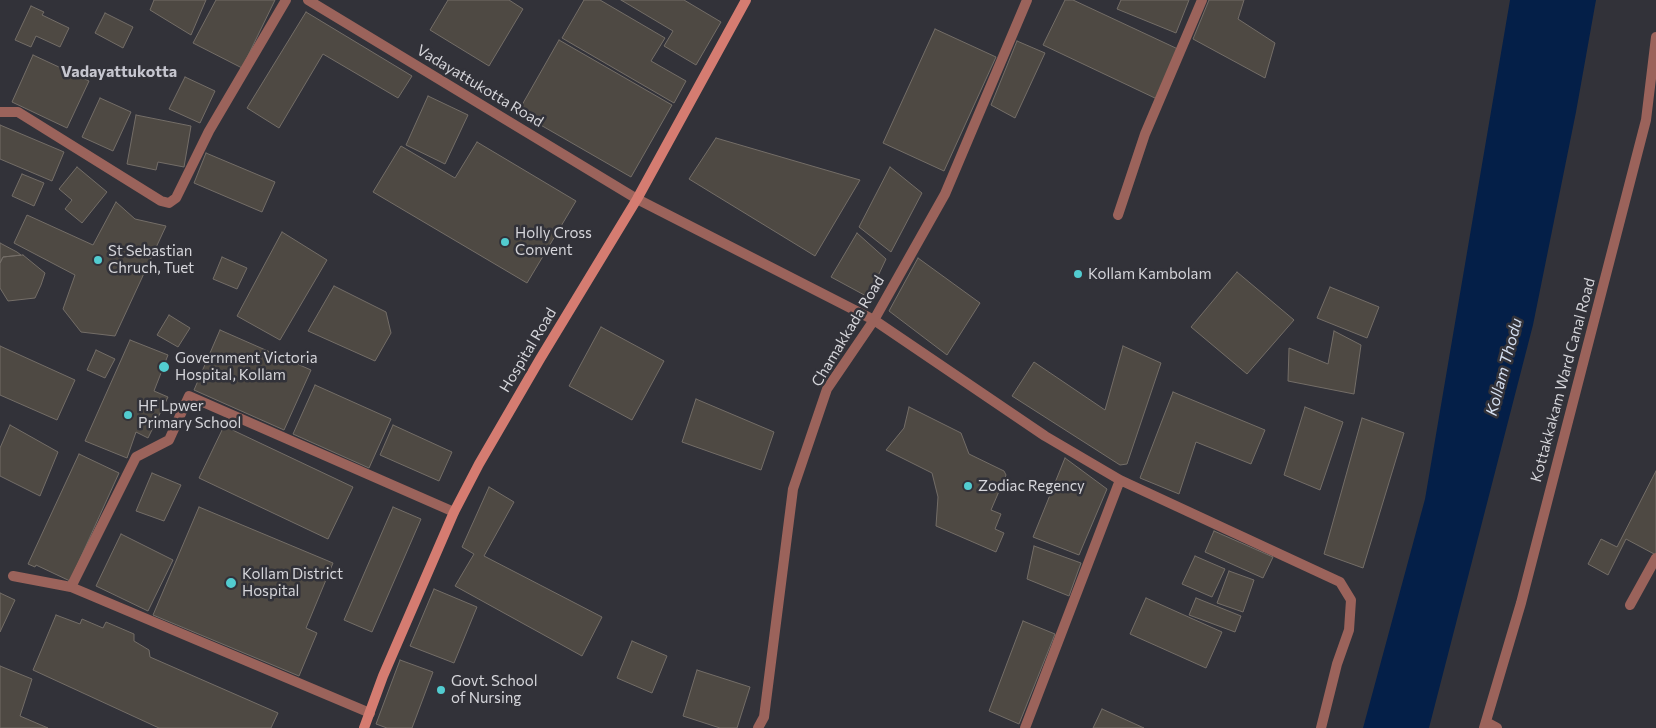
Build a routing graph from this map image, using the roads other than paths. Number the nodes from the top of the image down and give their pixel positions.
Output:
1 (286, 0) edge
2 (308, 0) edge
3 (746, 0) edge
4 (1027, 0) edge
5 (1202, 0) edge
6 (1656, 37) edge
7 (0, 112) edge
8 (637, 198) junction
9 (1118, 215) dead end
10 (874, 320) junction
11 (1120, 480) junction
12 (454, 512) junction
13 (1656, 558) edge
14 (13, 576) dead end
15 (71, 587) junction
16 (1630, 605) dead end
17 (370, 713) junction
18 (1485, 725) edge
19 (364, 728) edge
20 (758, 728) edge
21 (1025, 728) edge
22 (1321, 728) edge
23 (1497, 728) edge

1 - 7 street
2 - 8 street, Vadayattukotta Road
3 - 8 main road, Hospital Road
4 - 10 street, Chamakkada Road
5 - 9 street
6 - 18 street, Kottakkakam Ward Canal Road
8 - 10 street, Vadayattukotta Road
8 - 12 main road, Hospital Road
10 - 11 street, Vadayattukotta Road
10 - 20 street, Chamakkada Road
11 - 21 street
11 - 22 street, Vadayattukotta Road
12 - 15 street
12 - 17 main road, Hospital Road
13 - 16 street
14 - 15 street
15 - 17 street
17 - 19 main road, Hospital Road
18 - 23 street

